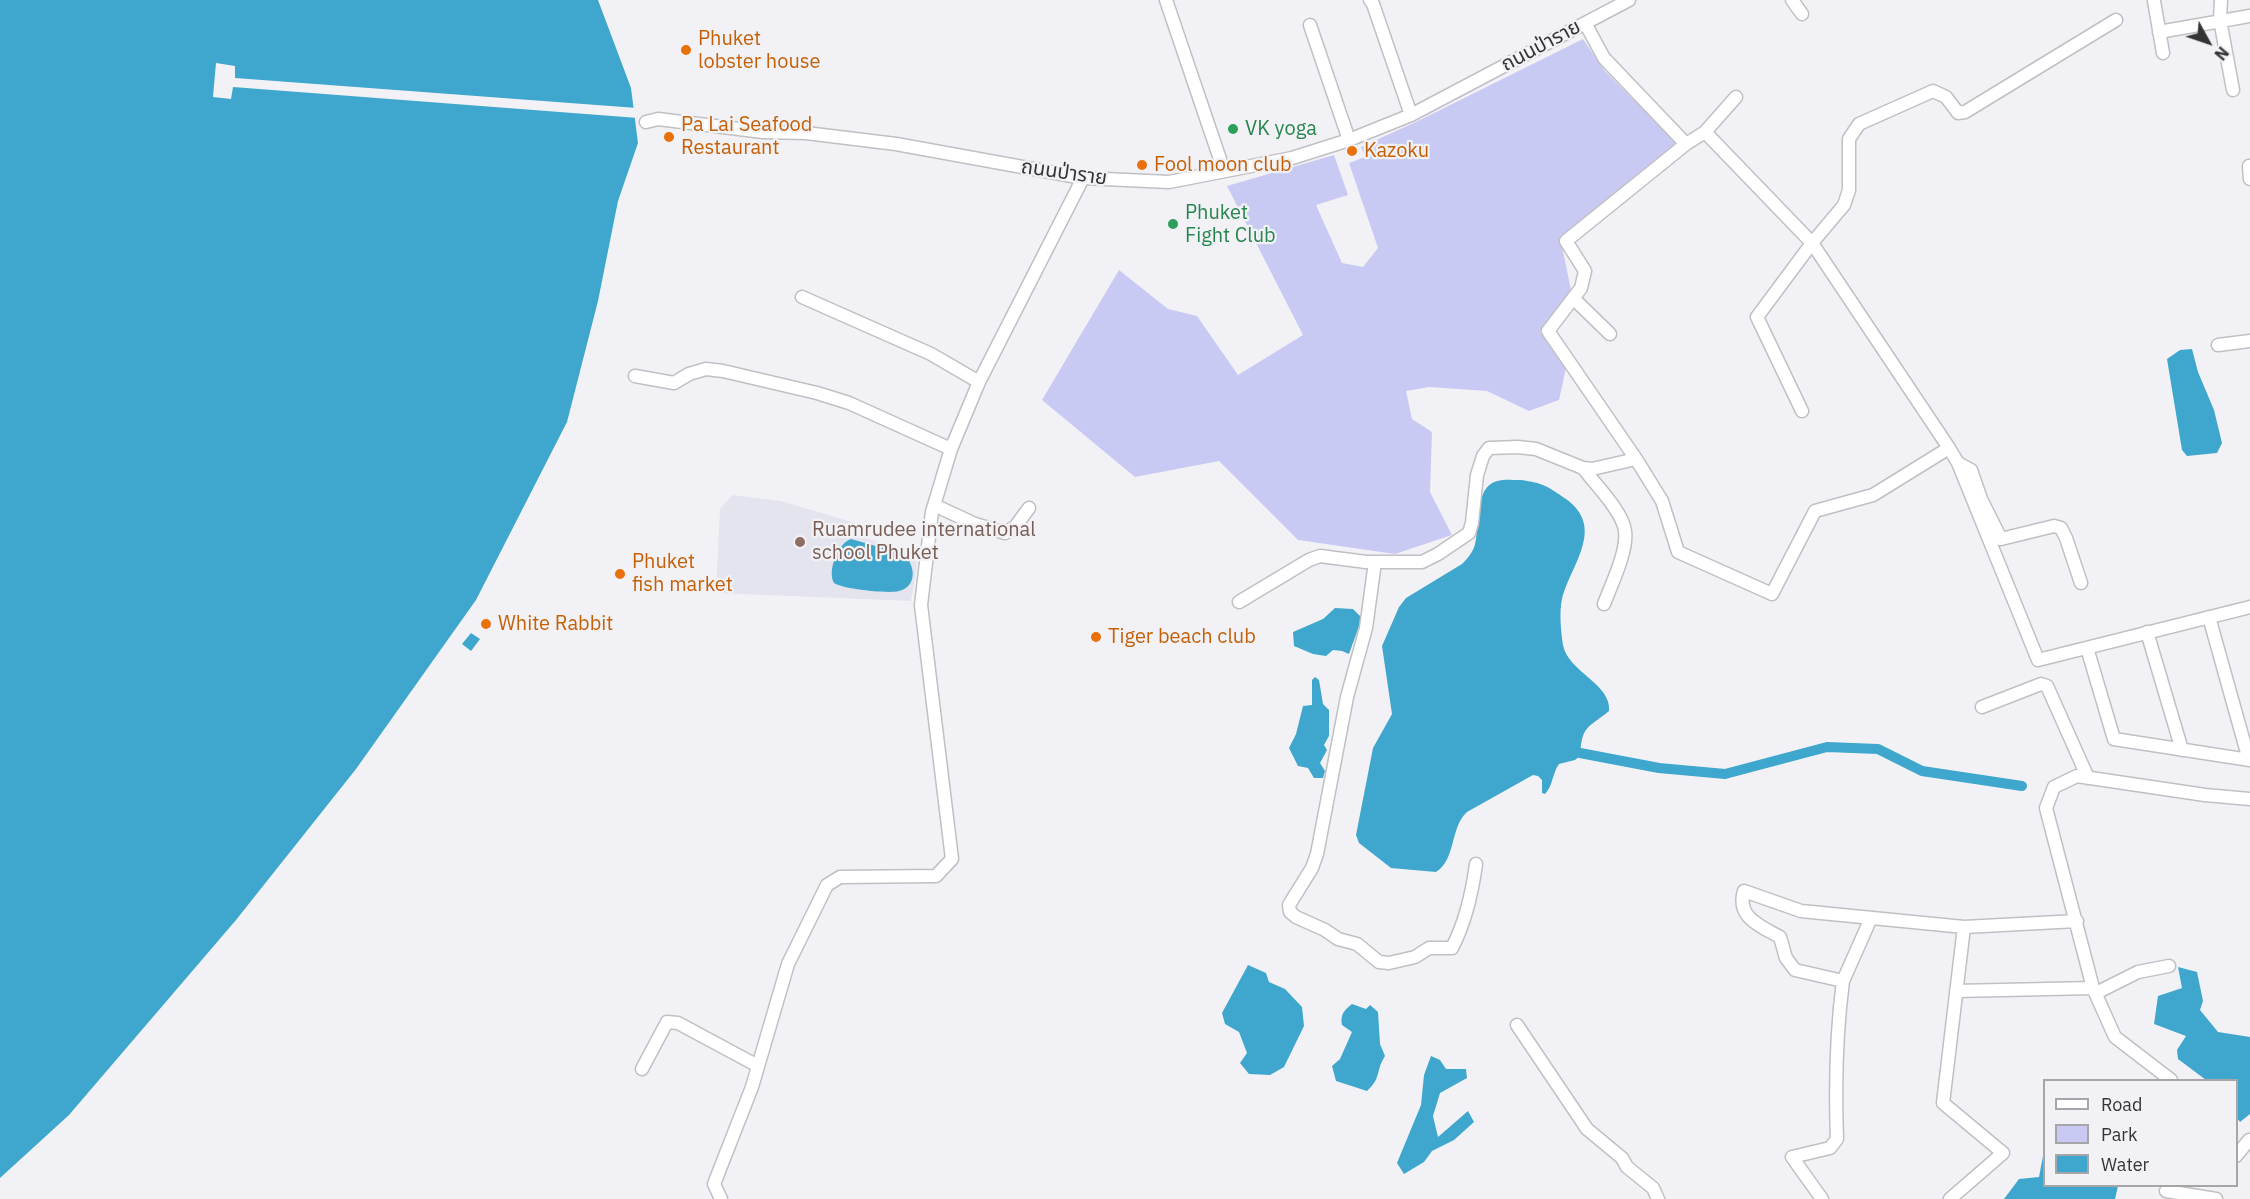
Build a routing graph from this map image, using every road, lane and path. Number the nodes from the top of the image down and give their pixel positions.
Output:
1 (1166, 0) edge
2 (1370, 0) edge
3 (1629, 0) edge
4 (1792, 0) edge
5 (2221, 0) edge
6 (2154, 1) edge
7 (1802, 14) dead end
8 (2250, 16) edge
9 (2116, 20) dead end
10 (2220, 20) junction
11 (1585, 23) junction
12 (1311, 25) dead end
13 (2159, 32) junction
14 (2163, 53) dead end
15 (2233, 90) dead end
16 (1736, 97) dead end
17 (1411, 115) junction
18 (646, 122) dead end
19 (1705, 132) junction
20 (1349, 140) junction
21 (1686, 144) junction
22 (1224, 171) junction
23 (1083, 178) junction
24 (1812, 243) junction
25 (802, 297) dead end
26 (1573, 298) junction
27 (1610, 334) dead end
28 (2250, 341) edge
29 (2218, 345) dead end
30 (635, 376) dead end
31 (979, 382) junction
32 (1802, 411) dead end
33 (1949, 448) junction
34 (951, 449) junction
35 (1636, 459) junction
36 (1958, 463) junction
37 (1583, 468) junction
38 (934, 505) junction
39 (1029, 508) dead end
40 (1375, 561) junction
41 (2081, 583) dead end
42 (1239, 602) dead end
43 (1604, 604) dead end
44 (2250, 607) edge
45 (2209, 617) junction
46 (2147, 632) junction
47 (2087, 648) junction
48 (1982, 707) dead end
49 (2182, 750) junction
50 (2250, 760) edge
51 (2088, 778) junction
52 (2250, 800) edge
53 (1476, 864) dead end
54 (1871, 918) junction
55 (2076, 921) junction
56 (1964, 927) junction
57 (2169, 966) dead end
58 (1842, 981) junction
59 (1956, 990) junction
60 (2095, 990) junction
61 (1517, 1025) dead end
62 (758, 1066) junction
63 (642, 1069) dead end
64 (2170, 1079) edge
65 (2250, 1140) edge
66 (2238, 1154) edge
67 (2166, 1191) dead end
68 (721, 1199) edge
69 (1658, 1199) edge
70 (1822, 1199) edge
71 (1950, 1199) edge
72 (2216, 1199) edge

1 - 22 street
2 - 17 street
3 - 11 street, ถนนป่าราย
4 - 7 street
5 - 10 street
6 - 13 street
8 - 10 street
9 - 24 street
10 - 13 street
10 - 15 street
11 - 17 street, ถนนป่าราย
11 - 21 street
12 - 20 street
13 - 14 street
16 - 19 street
17 - 20 street, ถนนป่าราย
18 - 23 street, ถนนป่าราย
19 - 21 street
19 - 24 street
20 - 22 street, ถนนป่าราย
21 - 26 street
22 - 23 street, ถนนป่าราย
23 - 31 street
24 - 32 street
24 - 33 street
25 - 31 street
26 - 27 street
26 - 35 street
28 - 29 street
30 - 34 street
31 - 34 street
33 - 35 street
33 - 36 street
34 - 38 street
35 - 37 street
36 - 41 street
36 - 47 street
37 - 40 street
37 - 43 street
38 - 39 street
38 - 62 street
40 - 42 street
40 - 53 street
44 - 45 street
45 - 46 street
45 - 50 street
46 - 47 street
46 - 49 street
47 - 49 street
48 - 51 street
49 - 50 street
51 - 52 street
51 - 55 street
54 - 56 street
54 - 58 street
54 - 58 street
55 - 56 street
55 - 60 street
56 - 59 street
57 - 60 street
58 - 70 street
59 - 60 street
59 - 71 street
60 - 64 street
61 - 69 street
62 - 63 street
62 - 68 street
65 - 66 street
67 - 72 street

